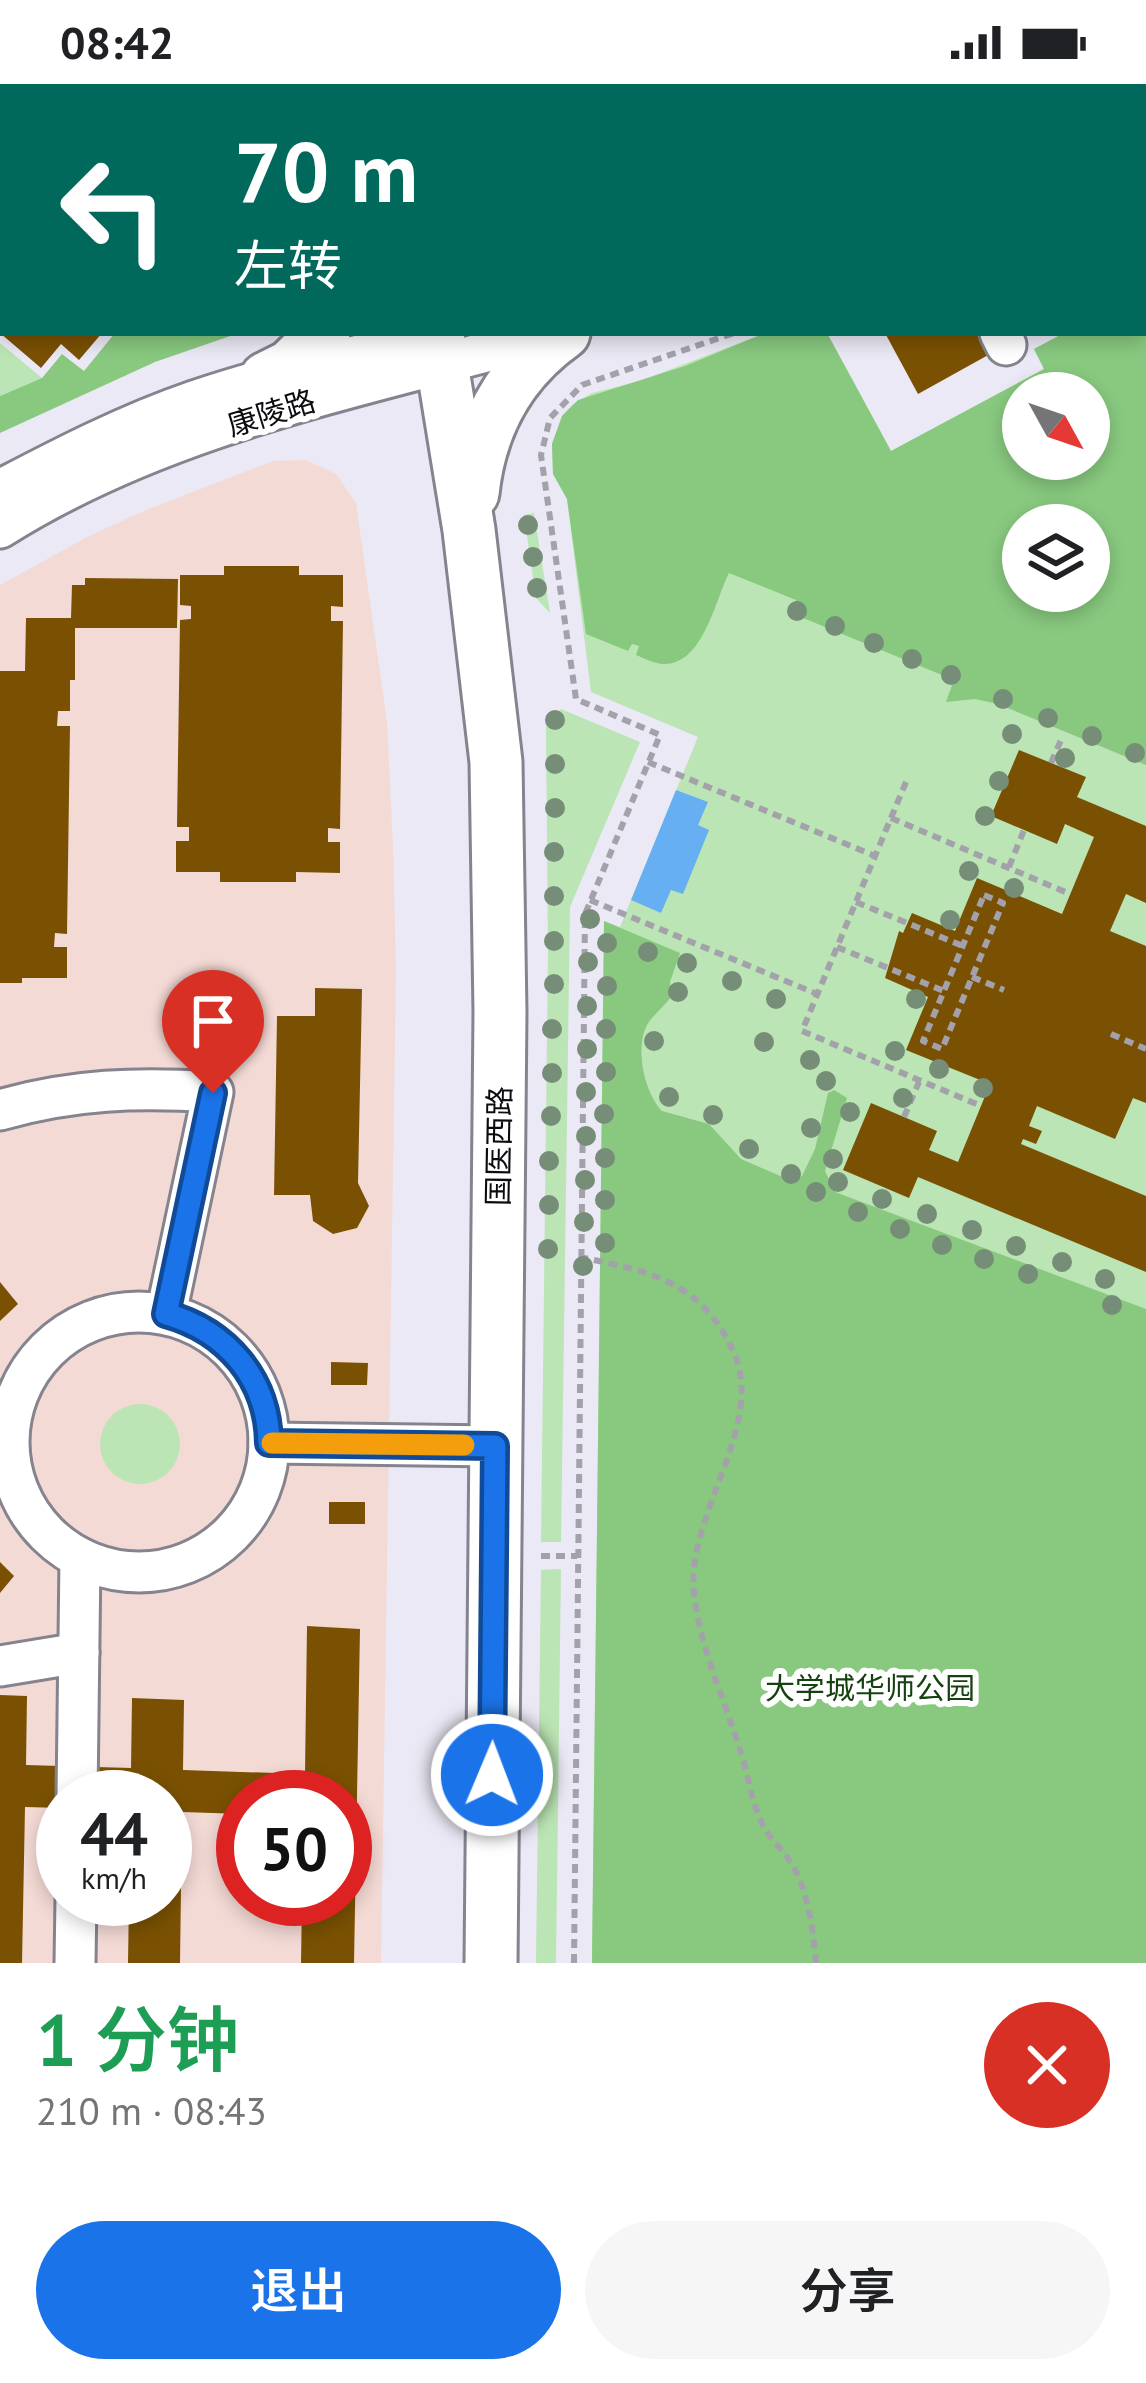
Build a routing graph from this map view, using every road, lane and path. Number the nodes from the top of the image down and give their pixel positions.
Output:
1 (321, 336) edge
2 (523, 336) edge
3 (557, 336) edge
4 (725, 336) edge
5 (426, 344) edge
6 (266, 378) junction
7 (0, 490) edge
8 (0, 528) edge
9 (469, 530) junction
10 (1061, 740) dead end
11 (648, 762) junction
12 (1052, 763) dead end
13 (906, 782) dead end
14 (891, 818) junction
15 (1024, 830) dead end
16 (875, 856) junction
17 (1009, 867) junction
18 (1070, 893) dead end
19 (590, 900) junction
20 (856, 902) junction
21 (963, 946) junction
22 (837, 947) junction
23 (972, 977) junction
24 (1004, 990) dead end
25 (944, 991) junction
26 (818, 994) junction
27 (1112, 1034) dead end
28 (1146, 1049) edge
29 (920, 1081) junction
30 (981, 1106) dead end
31 (0, 1110) edge
32 (904, 1118) dead end
33 (579, 1257) junction
34 (166, 1314) junction
35 (269, 1443) junction
36 (478, 1446) junction
37 (541, 1556) dead end
38 (577, 1556) junction
39 (80, 1558) junction
40 (79, 1653) junction
41 (0, 1666) edge
42 (77, 1770) edge
43 (76, 1926) edge
44 (75, 1963) edge
45 (455, 1963) edge
46 (490, 1963) edge
47 (574, 1963) edge
48 (816, 1963) edge

1 - 6 main road
2 - 5 street, 康陵路
3 - 9 main road
4 - 11 path
5 - 6 street, 康陵路
5 - 8 street, 康陵路
5 - 9 main road, 国医西路
5 - 36 main road, 国医西路
6 - 7 street, 康陵路
9 - 36 main road, 国医西路
10 - 12 path
11 - 16 path
11 - 19 path
13 - 14 path
14 - 16 path
14 - 17 path
15 - 17 path
16 - 20 path
17 - 18 path
19 - 26 path
19 - 33 path
20 - 21 path
20 - 22 path
21 - 23 path
21 - 25 path
22 - 25 path
22 - 26 path
23 - 24 path
23 - 25 path
26 - 29 path
27 - 28 path
29 - 30 path
29 - 32 path
31 - 34 street
33 - 38 path
33 - 48 path
34 - 35 street
34 - 39 street
35 - 36 street
35 - 39 street
36 - 45 main road, 国医西路
36 - 46 main road, 国医西路
37 - 38 path
38 - 47 path
39 - 40 street
40 - 41 street
40 - 42 street
43 - 44 street

